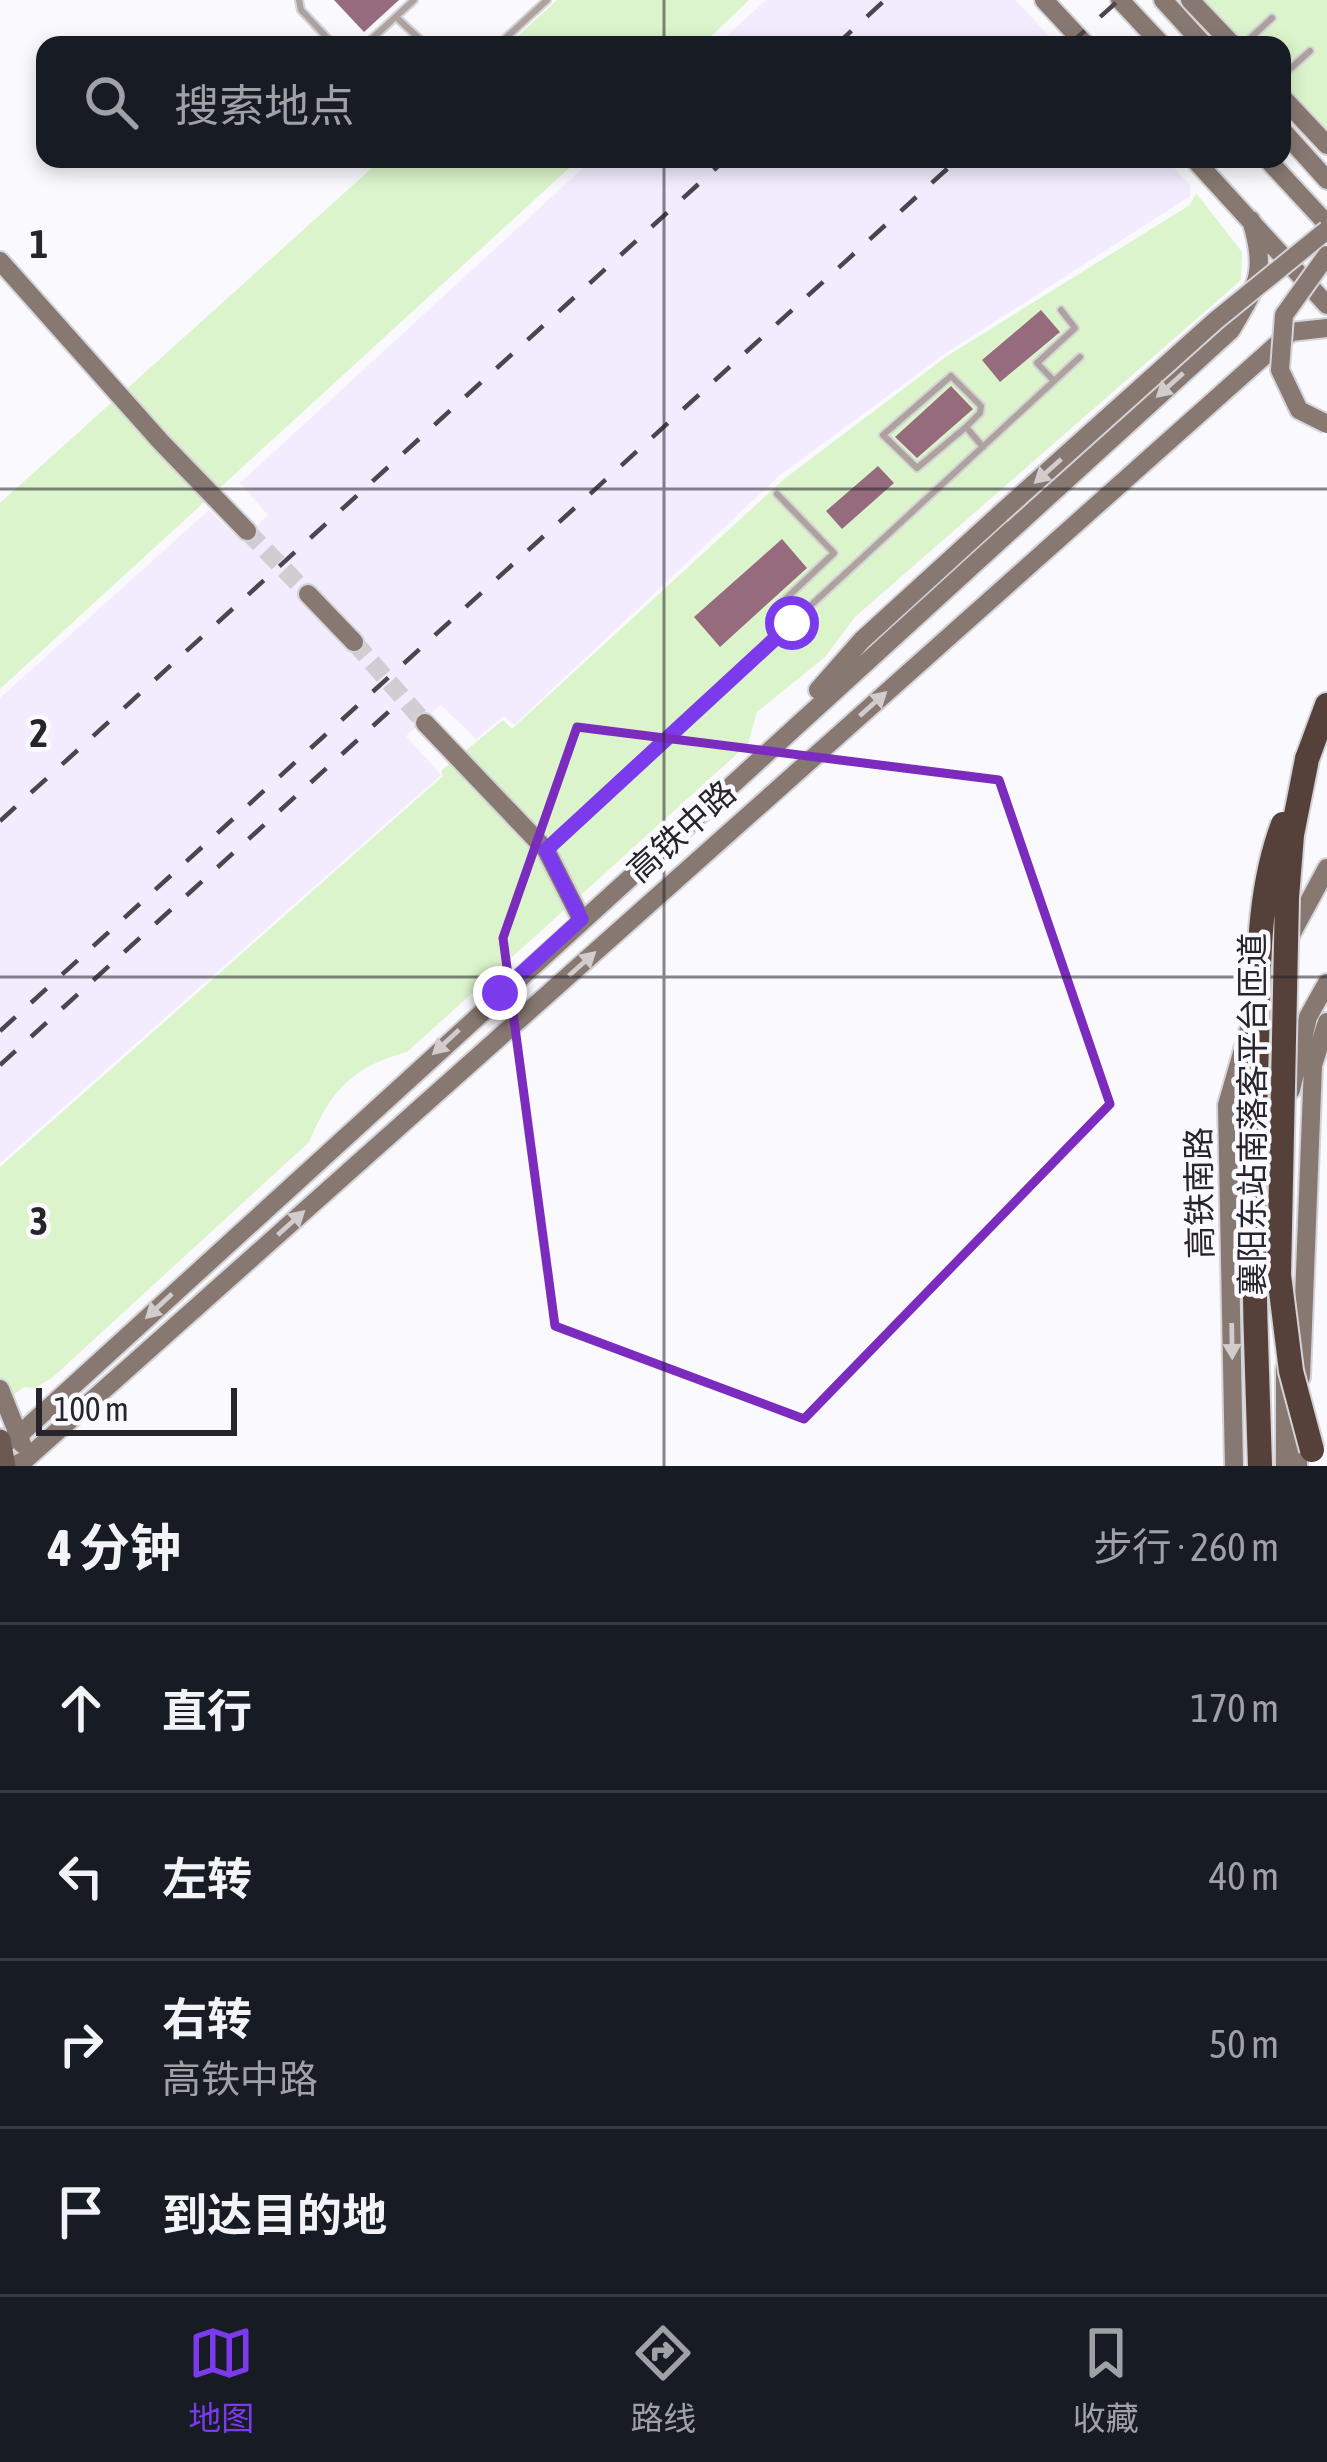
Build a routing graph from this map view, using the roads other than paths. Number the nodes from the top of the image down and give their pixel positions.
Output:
1 (299, 0) edge
2 (414, 0) edge
3 (547, 0) edge
4 (1044, 0) edge
5 (1120, 0) edge
6 (1163, 0) edge
7 (1190, 0) edge
8 (396, 17) junction
9 (1272, 18) dead end
10 (326, 36) edge
11 (375, 36) edge
12 (416, 36) edge
13 (508, 36) edge
14 (1078, 36) edge
15 (1154, 36) edge
16 (1196, 36) edge
17 (1224, 36) edge
18 (1253, 36) edge
19 (1310, 51) dead end
20 (1291, 68) edge
21 (1291, 107) edge
22 (1291, 140) edge
23 (1327, 145) edge
24 (1202, 168) edge
25 (1275, 168) edge
26 (1327, 180) edge
27 (1251, 220) junction
28 (1327, 227) edge
29 (1327, 255) edge
30 (0, 261) edge
31 (1327, 305) edge
32 (1060, 310) dead end
33 (1327, 328) edge
34 (1080, 357) dead end
35 (1054, 381) junction
36 (1327, 424) edge
37 (966, 427) junction
38 (983, 446) junction
39 (777, 494) dead end
40 (247, 531) tunnel mouth
41 (308, 594) tunnel mouth
42 (792, 623) junction
43 (354, 642) tunnel mouth
44 (1327, 706) edge
45 (425, 723) tunnel mouth
46 (764, 753) junction
47 (1307, 759) junction
48 (546, 850) junction
49 (1327, 868) edge
50 (581, 919) junction
51 (1327, 983) edge
52 (1327, 1022) edge
53 (0, 1389) edge
54 (5, 1442) edge
55 (18, 1465) edge
56 (1234, 1466) edge
57 (1260, 1466) edge
58 (1285, 1466) edge
59 (1298, 1466) edge
60 (1319, 1466) edge

1 - 10 lane
2 - 8 lane
3 - 13 lane
4 - 14 street
5 - 15 street
6 - 16 street
7 - 17 street
8 - 11 lane
8 - 12 lane
9 - 18 lane
19 - 20 lane
21 - 23 street
22 - 26 street
24 - 27 street
25 - 28 street
27 - 31 street
27 -> 46 street, 高铁中路
28 -> 46 street, 高铁中路, bridge
29 - 36 street, bridge
30 - 40 street
32 - 35 lane
55 -> 33 street, 高铁中路
34 - 35 lane
35 - 38 lane
37 - 37 lane
37 - 38 lane
38 - 42 lane
39 - 42 lane
41 - 43 street
42 - 48 lane
44 - 47 highway
45 - 48 street
46 - 50 street, 高铁中路
47 - 57 highway, bridge
47 - 60 highway, 襄阳东站南落客平台匝道, bridge
48 - 50 street
49 -> 56 street, 高铁南路
50 -> 54 street, 高铁中路
51 - 58 street
52 - 59 street
53 - 54 street
54 - 55 main road

